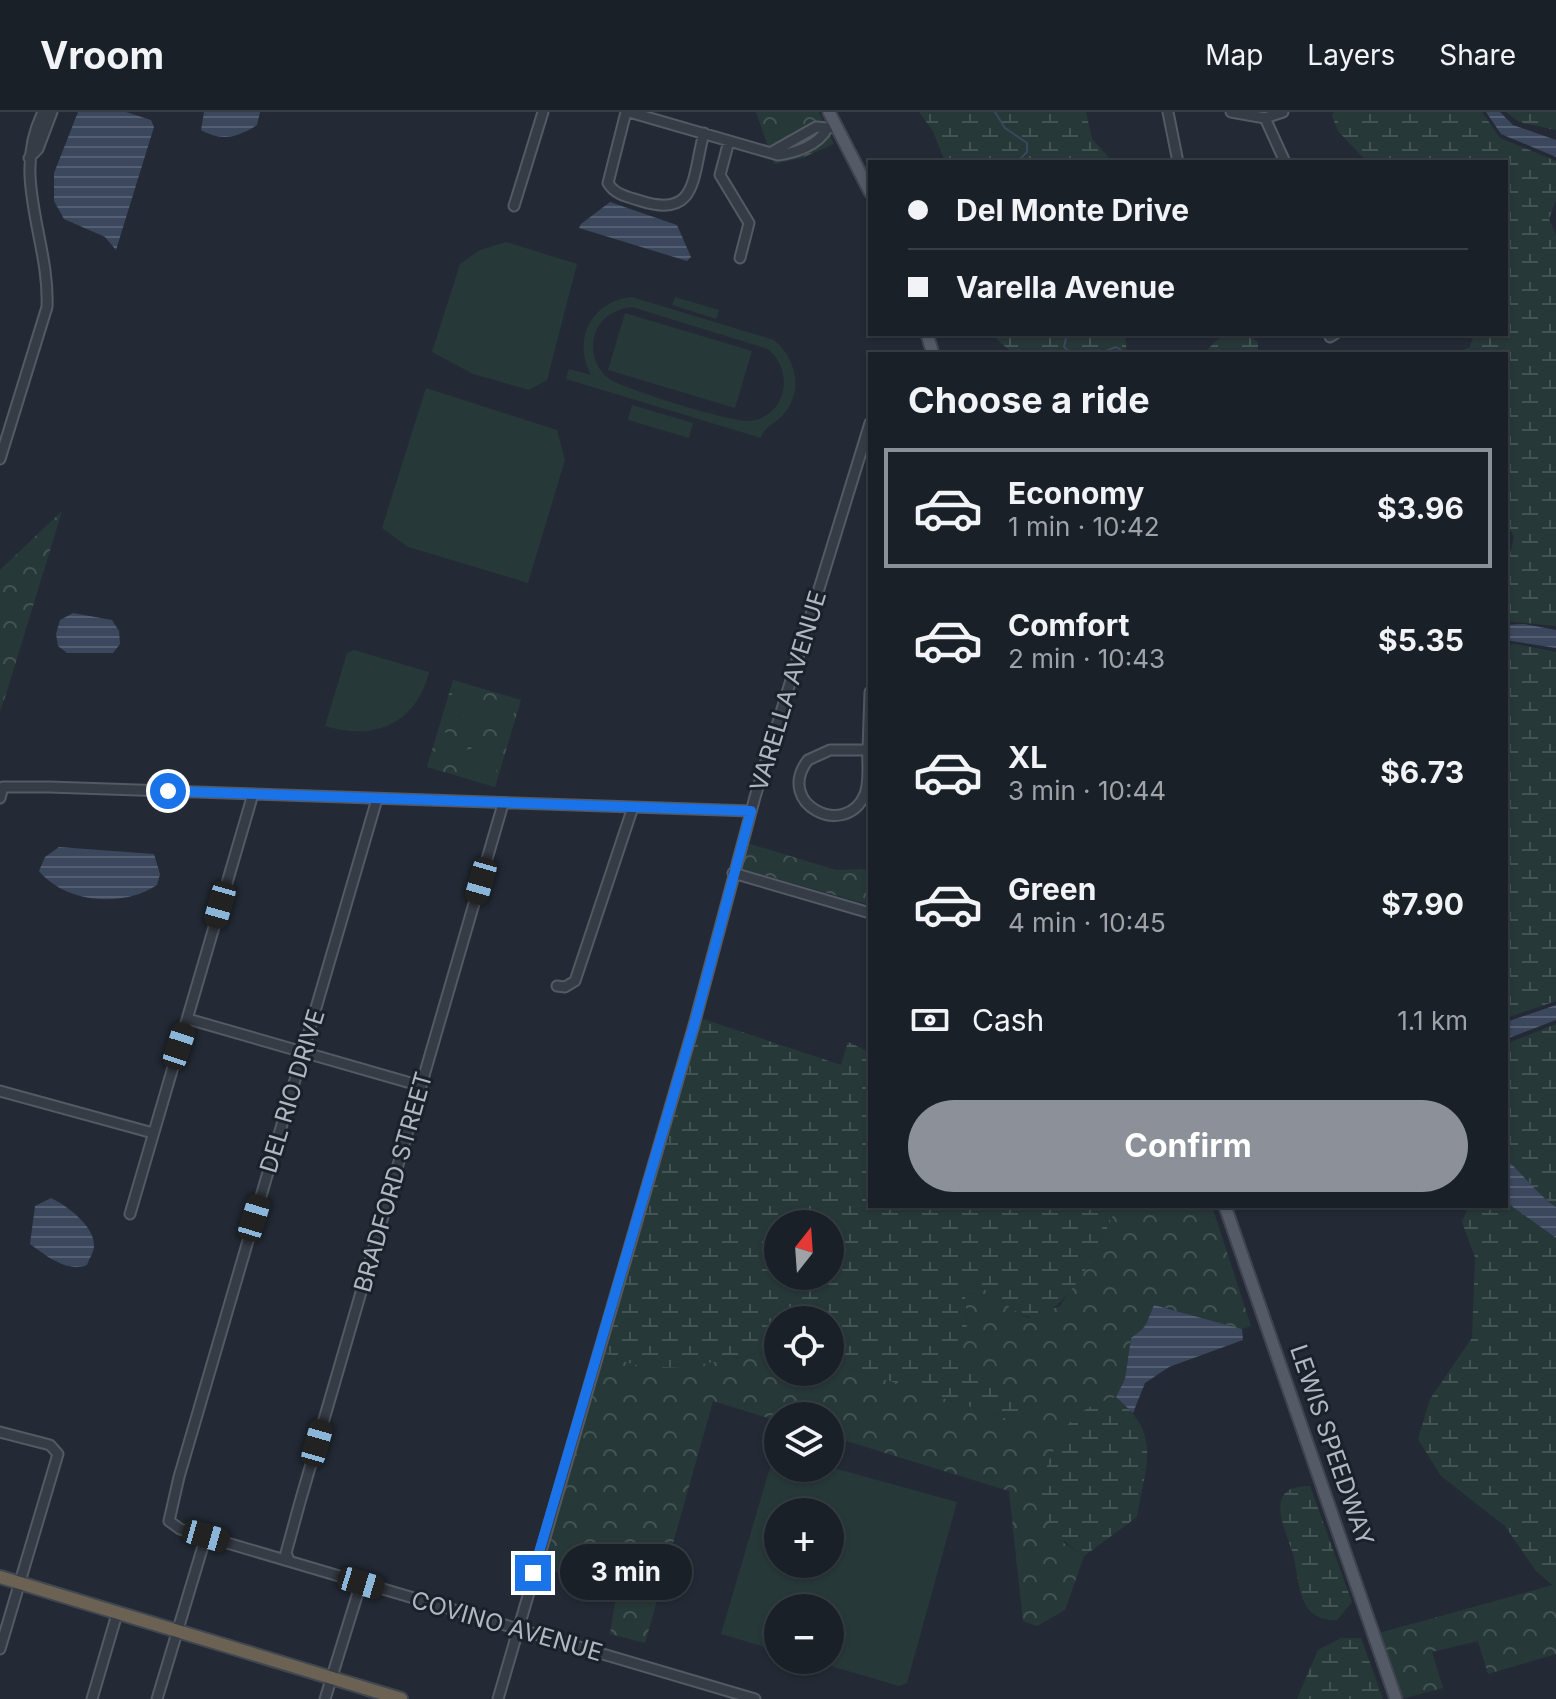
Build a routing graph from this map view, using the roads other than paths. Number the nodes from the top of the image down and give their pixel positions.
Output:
1 (43, 112) edge
2 (52, 112) edge
3 (543, 112) edge
4 (628, 112) edge
5 (829, 112) edge
6 (1168, 112) edge
7 (1231, 112) edge
8 (1283, 112) edge
9 (1265, 118) junction
10 (831, 127) junction
11 (704, 133) junction
12 (729, 141) junction
13 (29, 158) junction
14 (1178, 160) edge
15 (1284, 160) edge
16 (868, 189) edge
17 (514, 206) dead end
18 (740, 258) dead end
19 (868, 430) edge
20 (0, 459) edge
21 (868, 750) joint
22 (253, 794) junction
23 (0, 798) edge
24 (377, 799) junction
25 (503, 804) junction
26 (633, 807) junction
27 (751, 811) junction
28 (733, 873) junction
29 (868, 912) edge
30 (557, 986) dead end
31 (188, 1019) junction
32 (304, 1053) junction
33 (421, 1086) junction
34 (0, 1091) edge
35 (153, 1133) junction
36 (1226, 1208) edge
37 (130, 1214) dead end
38 (0, 1432) edge
39 (169, 1521) joint
40 (206, 1536) junction
41 (289, 1560) junction
42 (0, 1577) edge
43 (361, 1583) junction
44 (20, 1584) junction
45 (117, 1614) junction
46 (517, 1629) junction
47 (177, 1631) junction
48 (0, 1649) edge
49 (331, 1677) junction
50 (92, 1699) edge
51 (157, 1699) edge
52 (325, 1699) edge
53 (401, 1699) edge
54 (498, 1699) edge
55 (755, 1699) edge
56 (1396, 1699) edge

1 - 13 street
2 - 13 street
3 - 17 street
4 - 11 street
4 - 11 street
5 - 10 main road
6 - 14 street
7 - 9 street
8 - 9 street
9 - 15 street
10 - 12 street
10 - 16 main road
11 - 12 street
12 - 18 street
13 - 20 street
19 - 27 street, VARELLA AVENUE
21 - 21 street
22 - 23 street
22 - 24 street
22 - 31 street
24 - 25 street
24 - 32 street, DEL RIO DRIVE
25 - 26 street
25 - 33 street, BRADFORD STREET
26 - 27 street
26 - 30 street
27 - 28 street, VARELLA AVENUE
28 - 29 street
28 - 46 street, VARELLA AVENUE
31 - 32 street
31 - 35 street
32 - 33 street
32 - 39 street, DEL RIO DRIVE
33 - 41 street, BRADFORD STREET
34 - 35 street
35 - 37 street
36 - 56 main road, LEWIS SPEEDWAY
38 - 44 street
39 - 40 street, COVINO AVENUE
40 - 41 street, COVINO AVENUE
40 - 47 street
41 - 43 street, COVINO AVENUE
42 - 44 highway
43 - 46 street, COVINO AVENUE
43 - 49 street
44 - 45 highway
44 - 48 street
45 - 47 highway
45 - 50 street
46 - 54 street, VARELLA AVENUE
46 - 55 street, COVINO AVENUE
47 - 49 highway
47 - 51 street
49 - 52 street
49 - 53 highway

